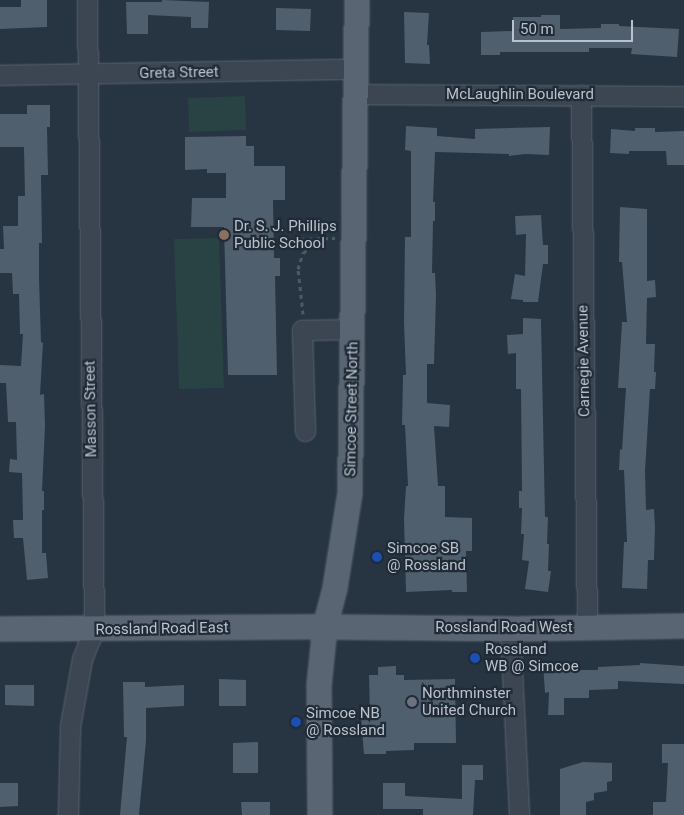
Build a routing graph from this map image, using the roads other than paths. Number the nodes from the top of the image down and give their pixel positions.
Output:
1 (87, 0) edge
2 (357, 0) edge
3 (357, 69) junction
4 (0, 75) edge
5 (88, 75) junction
6 (357, 94) junction
7 (581, 95) junction
8 (684, 96) edge
9 (354, 329) junction
10 (305, 431) dead end
11 (684, 626) edge
12 (325, 628) junction
13 (586, 628) junction
14 (0, 629) edge
15 (510, 629) junction
16 (94, 630) junction
17 (68, 815) edge
18 (320, 815) edge
19 (519, 815) edge

1 - 5 street, Masson Street
2 - 3 main road, Simcoe Street North
3 - 5 street, Greta Street
3 - 6 main road, Simcoe Street North
4 - 5 street, Greta Street
5 - 16 street, Masson Street
6 - 7 street, McLaughlin Boulevard
6 - 9 main road, Simcoe Street North
7 - 8 street, McLaughlin Boulevard
7 - 13 street, Carnegie Avenue
9 - 10 street
9 - 12 main road, Simcoe Street North
11 - 13 main road, Rossland Road West
12 - 15 main road, Rossland Road West
12 - 16 main road, Rossland Road East
12 - 18 main road, Simcoe Street North
13 - 15 main road, Rossland Road West
14 - 16 main road, Rossland Road East
15 - 19 street
16 - 17 street, Masson Street

